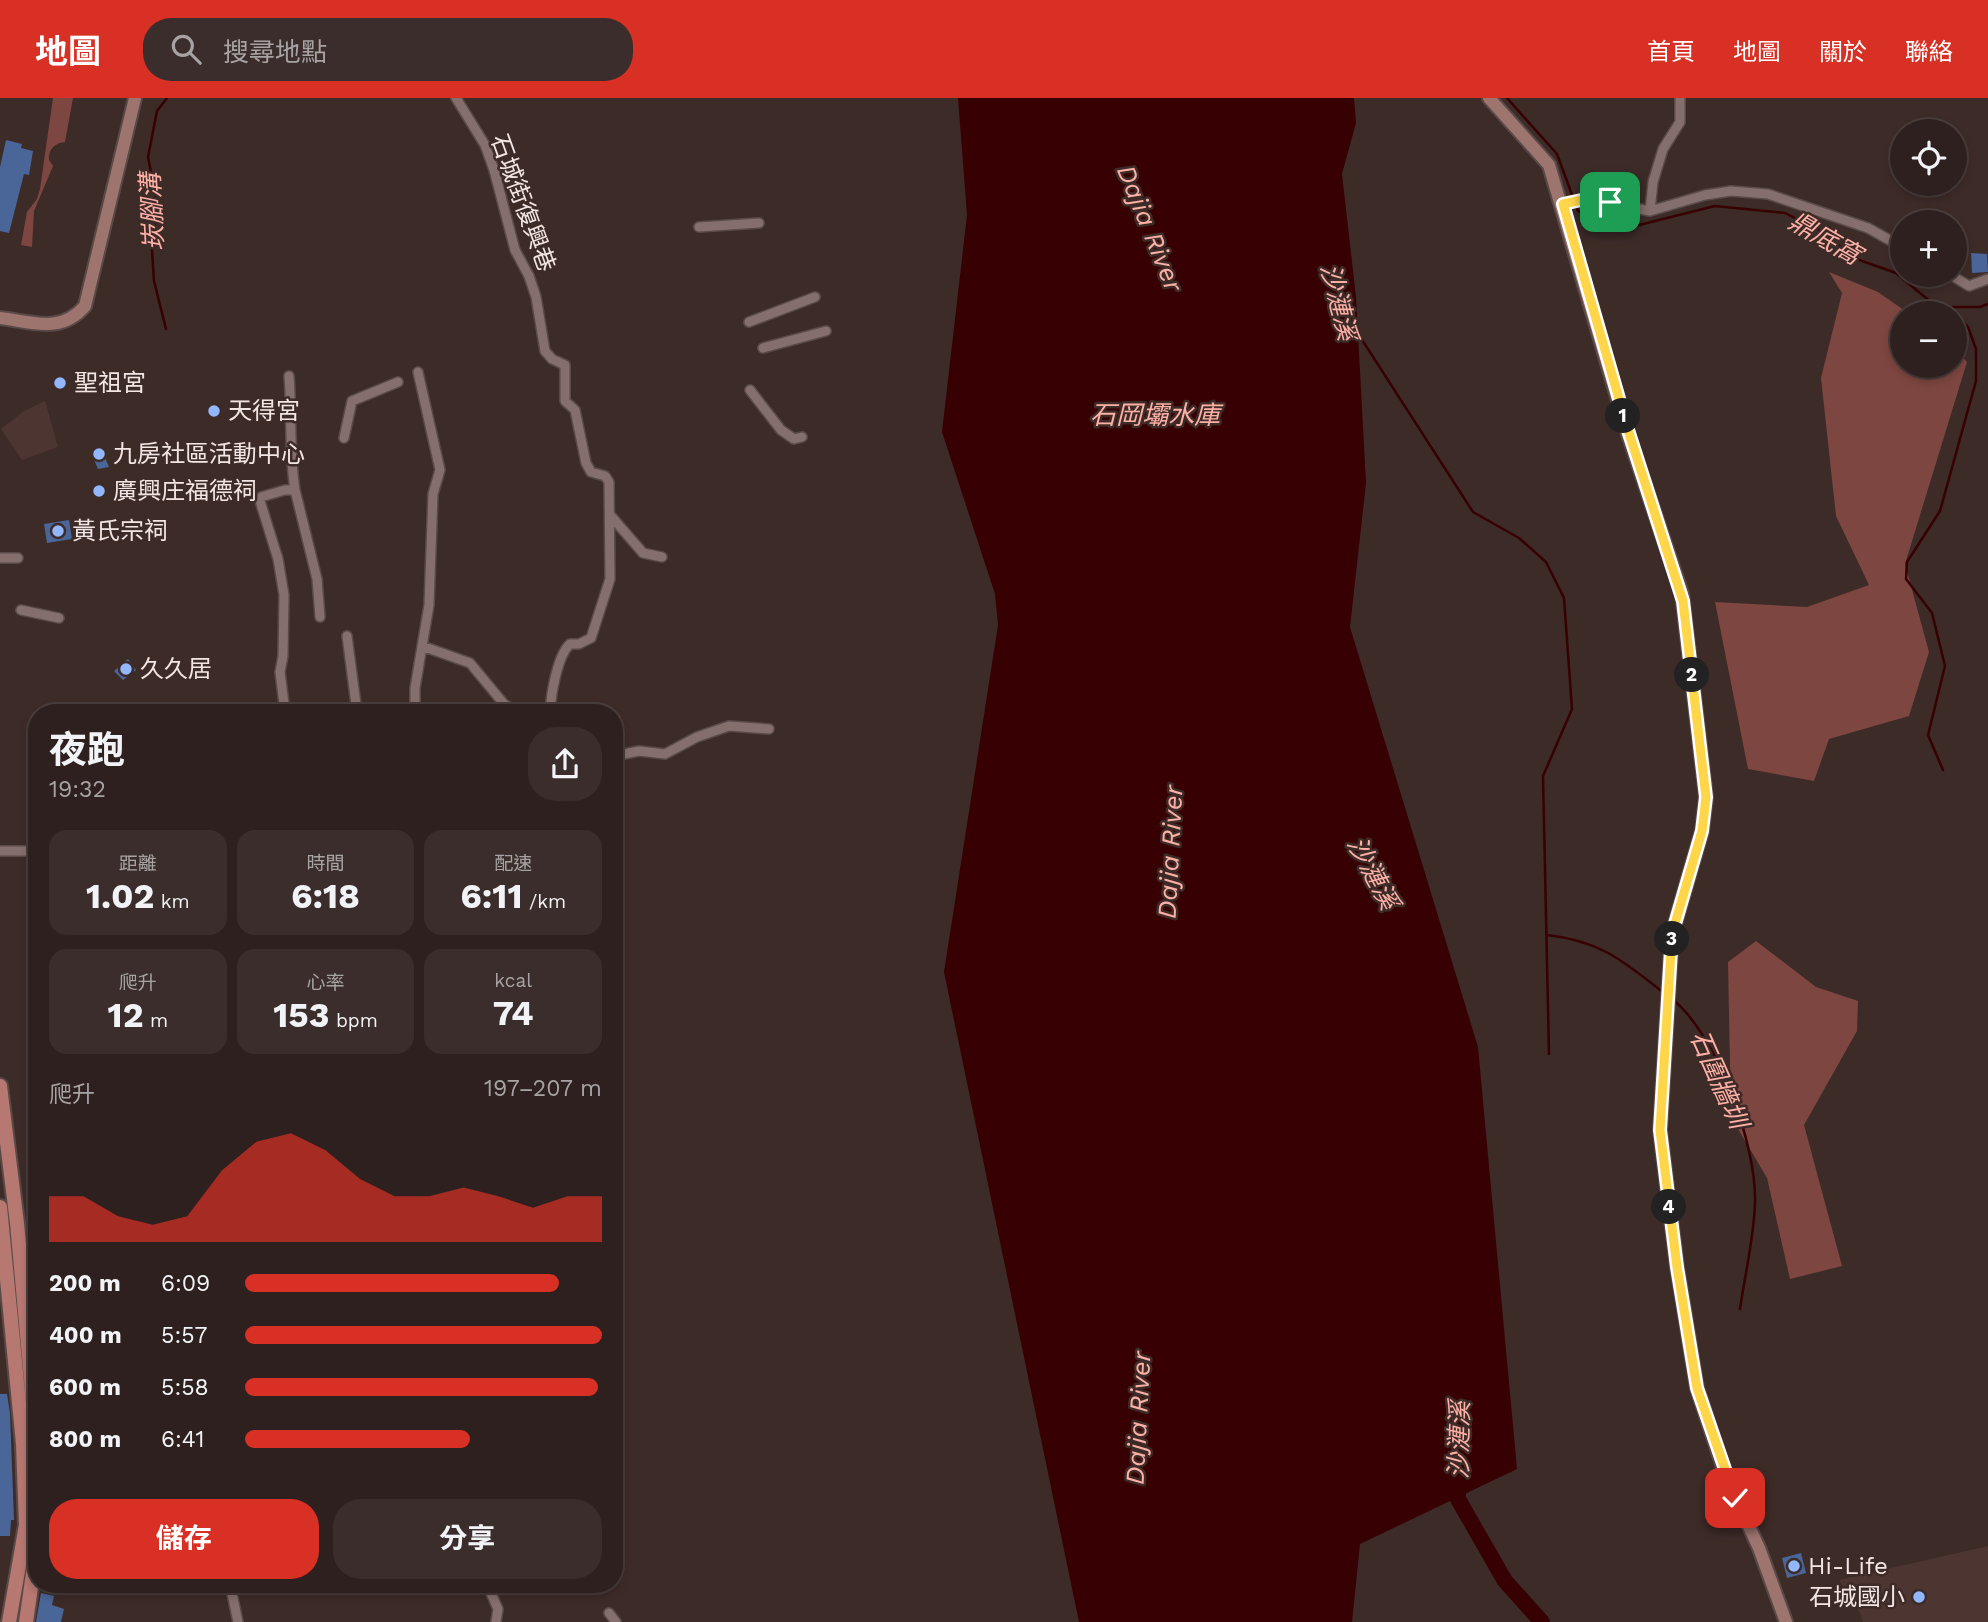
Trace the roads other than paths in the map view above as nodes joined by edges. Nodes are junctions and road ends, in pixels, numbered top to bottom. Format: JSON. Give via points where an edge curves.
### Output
{"nodes":[{"id":1,"x":135,"y":98,"type":"edge"},
{"id":2,"x":456,"y":98,"type":"edge"},
{"id":3,"x":1490,"y":98,"type":"edge"},
{"id":4,"x":1680,"y":98,"type":"edge"},
{"id":5,"x":1566,"y":204,"type":"junction"},
{"id":6,"x":1650,"y":212,"type":"junction"},
{"id":7,"x":759,"y":223,"type":"dead end"},
{"id":8,"x":699,"y":227,"type":"dead end"},
{"id":9,"x":1890,"y":240,"type":"edge"},
{"id":10,"x":1988,"y":279,"type":"edge"},
{"id":11,"x":1967,"y":285,"type":"edge"},
{"id":12,"x":815,"y":297,"type":"dead end"},
{"id":13,"x":0,"y":318,"type":"edge"},
{"id":14,"x":749,"y":322,"type":"dead end"},
{"id":15,"x":826,"y":331,"type":"dead end"},
{"id":16,"x":763,"y":348,"type":"dead end"},
{"id":17,"x":418,"y":372,"type":"dead end"},
{"id":18,"x":289,"y":376,"type":"dead end"},
{"id":19,"x":398,"y":382,"type":"dead end"},
{"id":20,"x":750,"y":390,"type":"dead end"},
{"id":21,"x":802,"y":437,"type":"dead end"},
{"id":22,"x":344,"y":438,"type":"dead end"},
{"id":23,"x":295,"y":490,"type":"junction"},
{"id":24,"x":610,"y":515,"type":"junction"},
{"id":25,"x":662,"y":557,"type":"dead end"},
{"id":26,"x":0,"y":558,"type":"edge"},
{"id":27,"x":18,"y":558,"type":"dead end"},
{"id":28,"x":21,"y":610,"type":"dead end"},
{"id":29,"x":320,"y":617,"type":"dead end"},
{"id":30,"x":60,"y":618,"type":"dead end"},
{"id":31,"x":347,"y":636,"type":"dead end"},
{"id":32,"x":422,"y":646,"type":"junction"},
{"id":33,"x":284,"y":704,"type":"edge"},
{"id":34,"x":356,"y":704,"type":"edge"},
{"id":35,"x":415,"y":704,"type":"edge"},
{"id":36,"x":504,"y":704,"type":"edge"},
{"id":37,"x":552,"y":704,"type":"edge"},
{"id":38,"x":769,"y":729,"type":"dead end"},
{"id":39,"x":623,"y":754,"type":"edge"},
{"id":40,"x":0,"y":851,"type":"edge"},
{"id":41,"x":28,"y":851,"type":"edge"},
{"id":42,"x":0,"y":1086,"type":"edge"},
{"id":43,"x":0,"y":1207,"type":"edge"},
{"id":44,"x":28,"y":1345,"type":"edge"},
{"id":45,"x":30,"y":1593,"type":"edge"},
{"id":46,"x":232,"y":1593,"type":"edge"},
{"id":47,"x":491,"y":1593,"type":"edge"},
{"id":48,"x":609,"y":1613,"type":"dead end"},
{"id":49,"x":9,"y":1622,"type":"edge"},
{"id":50,"x":26,"y":1622,"type":"edge"},
{"id":51,"x":238,"y":1622,"type":"edge"},
{"id":52,"x":496,"y":1622,"type":"edge"},
{"id":53,"x":616,"y":1622,"type":"edge"},
{"id":54,"x":1786,"y":1622,"type":"edge"}],
"edges":[{"from":1,"to":13,"type":"street","via":[[85,306],[74,318],[58,323]]},
{"from":2,"to":24,"type":"street","name":"石城街復興巷","via":[[485,145],[515,250],[536,296],[547,356],[565,365],[564,394],[576,416],[588,468],[608,478]]},
{"from":3,"to":5,"type":"street","via":[[1549,164]]},
{"from":4,"to":6,"type":"street","via":[[1680,122],[1663,149]]},
{"from":5,"to":6,"type":"street","via":[[1610,202]]},
{"from":5,"to":54,"type":"street","via":[[1628,430],[1683,601],[1706,797],[1702,831],[1672,934],[1660,1130],[1697,1388],[1727,1479]]},
{"from":6,"to":9,"type":"street","via":[[1731,191],[1768,194],[1868,228]]},
{"from":7,"to":8,"type":"street"},
{"from":10,"to":11,"type":"street"},
{"from":12,"to":14,"type":"street"},
{"from":15,"to":16,"type":"street"},
{"from":17,"to":32,"type":"street","via":[[440,470],[433,494],[429,605]]},
{"from":18,"to":23,"type":"street"},
{"from":19,"to":22,"type":"street","via":[[352,401]]},
{"from":20,"to":21,"type":"street","via":[[781,430],[794,439]]},
{"from":23,"to":29,"type":"street","via":[[317,579]]},
{"from":23,"to":33,"type":"street","via":[[261,497],[260,501],[284,595],[280,672]]},
{"from":24,"to":25,"type":"street","via":[[643,553]]},
{"from":24,"to":37,"type":"street","via":[[610,579],[598,619],[591,638],[570,644],[563,652]]},
{"from":26,"to":27,"type":"street"},
{"from":28,"to":30,"type":"street"},
{"from":31,"to":34,"type":"street"},
{"from":32,"to":35,"type":"street"},
{"from":32,"to":36,"type":"street","via":[[470,663]]},
{"from":38,"to":39,"type":"street","via":[[729,726],[665,754]]},
{"from":40,"to":41,"type":"street"},
{"from":42,"to":44,"type":"main road"},
{"from":43,"to":49,"type":"main road","via":[[23,1444],[26,1525]]},
{"from":45,"to":50,"type":"main road"},
{"from":46,"to":51,"type":"street"},
{"from":47,"to":52,"type":"street","via":[[498,1609]]},
{"from":48,"to":53,"type":"street"}]}
